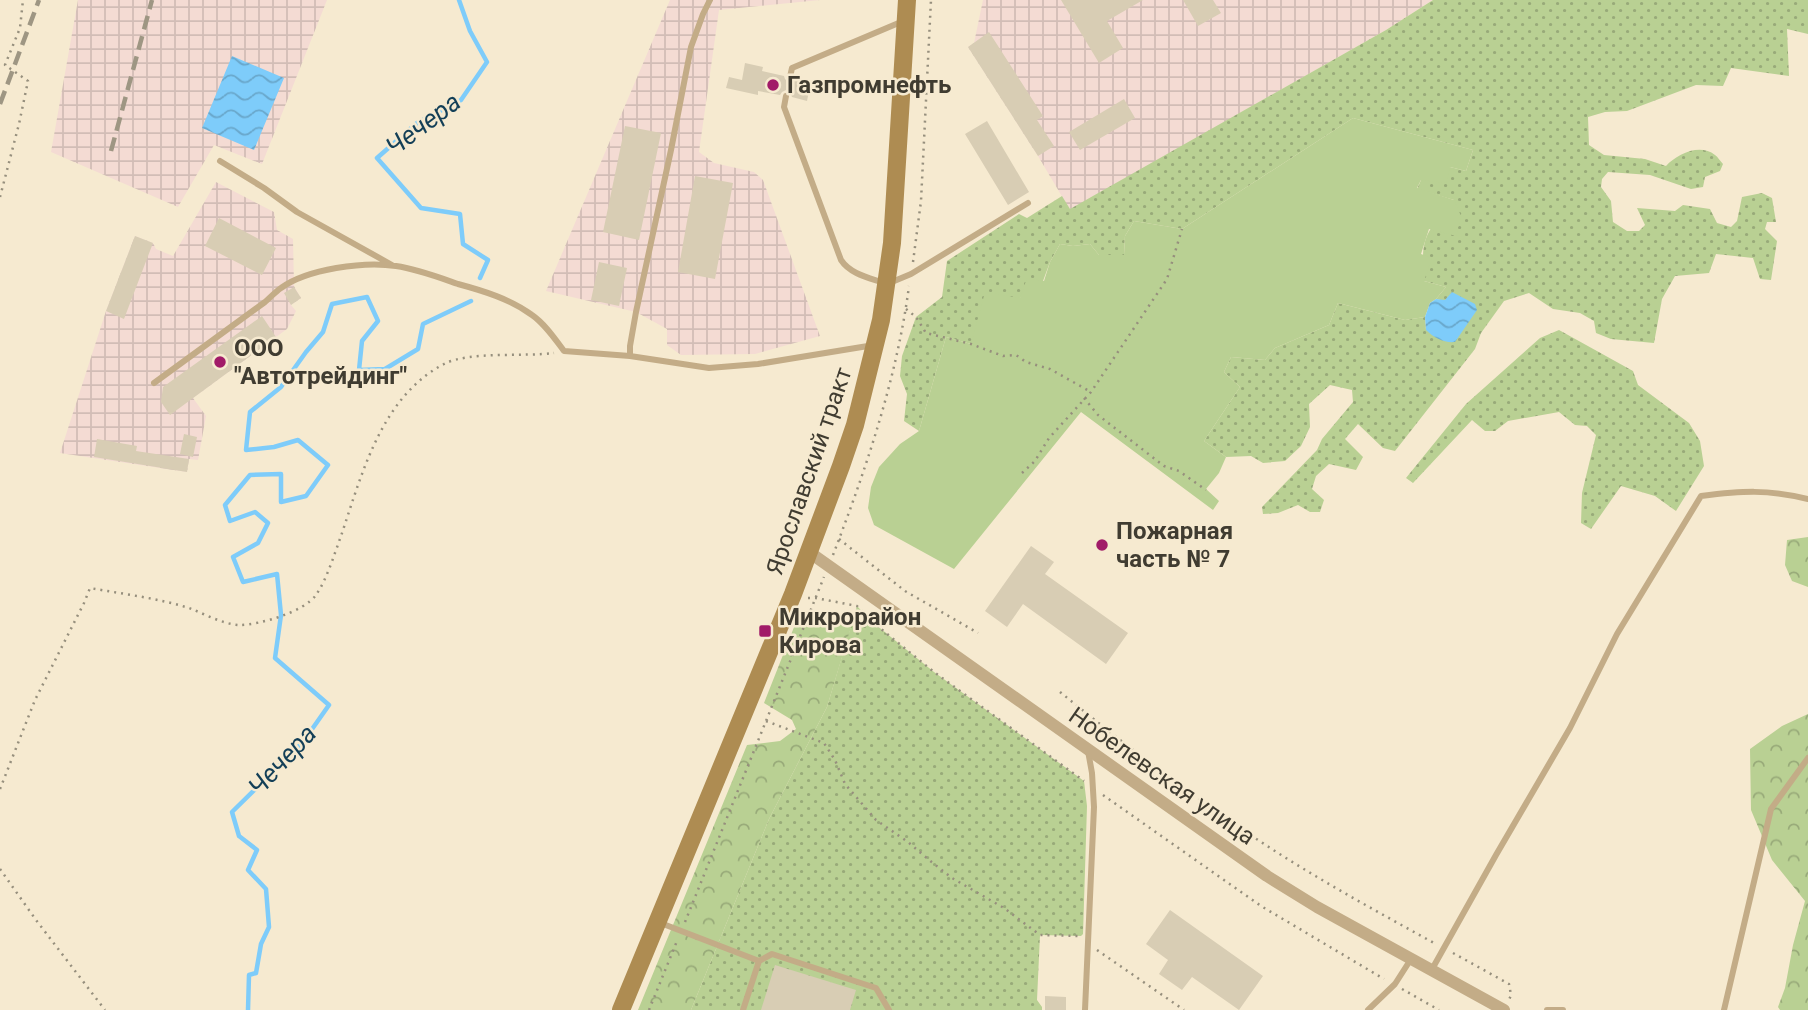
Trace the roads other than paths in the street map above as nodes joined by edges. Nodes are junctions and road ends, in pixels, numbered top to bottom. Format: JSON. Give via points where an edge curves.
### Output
{"nodes":[{"id":1,"x":710,"y":0,"type":"edge"},
{"id":2,"x":907,"y":0,"type":"edge"},
{"id":3,"x":906,"y":20,"type":"junction"},
{"id":4,"x":790,"y":77,"type":"dead end"},
{"id":5,"x":786,"y":96,"type":"dead end"},
{"id":6,"x":220,"y":161,"type":"dead end"},
{"id":7,"x":1028,"y":203,"type":"dead end"},
{"id":8,"x":394,"y":265,"type":"junction"},
{"id":9,"x":887,"y":284,"type":"junction"},
{"id":10,"x":876,"y":344,"type":"junction"},
{"id":11,"x":630,"y":356,"type":"junction"},
{"id":12,"x":155,"y":383,"type":"dead end"},
{"id":13,"x":1808,"y":499,"type":"edge"},
{"id":14,"x":809,"y":552,"type":"junction"},
{"id":15,"x":1088,"y":749,"type":"junction"},
{"id":16,"x":1808,"y":758,"type":"edge"},
{"id":17,"x":657,"y":922,"type":"junction"},
{"id":18,"x":1411,"y":959,"type":"junction"},
{"id":19,"x":759,"y":961,"type":"junction"},
{"id":20,"x":1431,"y":971,"type":"junction"},
{"id":21,"x":1506,"y":1006,"type":"edge"},
{"id":22,"x":621,"y":1010,"type":"edge"},
{"id":23,"x":743,"y":1010,"type":"edge"},
{"id":24,"x":889,"y":1010,"type":"edge"},
{"id":25,"x":1085,"y":1010,"type":"edge"},
{"id":26,"x":1368,"y":1010,"type":"edge"},
{"id":27,"x":1547,"y":1010,"type":"edge"},
{"id":28,"x":1563,"y":1010,"type":"edge"},
{"id":29,"x":1724,"y":1010,"type":"edge"}],
"edges":[{"from":1,"to":11,"type":"lane","via":[[691,47]]},
{"from":2,"to":3,"type":"street","name":"Ярославский тракт"},
{"from":3,"to":4,"type":"lane","via":[[792,68]]},
{"from":3,"to":9,"type":"street","name":"Ярославский тракт"},
{"from":5,"to":9,"type":"lane","via":[[784,107],[841,260],[855,272]]},
{"from":6,"to":8,"type":"lane","via":[[297,212]]},
{"from":7,"to":9,"type":"lane"},
{"from":8,"to":11,"type":"lane","via":[[515,304],[534,315],[564,351]]},
{"from":8,"to":12,"type":"lane","via":[[349,266],[294,280]]},
{"from":9,"to":10,"type":"street","name":"Ярославский тракт"},
{"from":10,"to":11,"type":"lane","via":[[709,368]]},
{"from":10,"to":14,"type":"street","name":"Ярославский тракт","via":[[855,425]]},
{"from":13,"to":20,"type":"lane","via":[[1745,491],[1701,496],[1617,634],[1570,728]]},
{"from":14,"to":15,"type":"street","name":"Нобелевская улица"},
{"from":14,"to":17,"type":"street","name":"Ярославский тракт"},
{"from":15,"to":18,"type":"street","name":"Нобелевская улица","via":[[1267,876]]},
{"from":15,"to":25,"type":"lane","via":[[1094,807]]},
{"from":16,"to":29,"type":"lane","via":[[1771,809]]},
{"from":17,"to":19,"type":"lane"},
{"from":17,"to":22,"type":"street","name":"Ярославский тракт"},
{"from":18,"to":20,"type":"street","name":"Нобелевская улица"},
{"from":18,"to":26,"type":"lane","via":[[1395,984]]},
{"from":19,"to":23,"type":"lane"},
{"from":19,"to":24,"type":"lane","via":[[772,954],[876,988]]},
{"from":20,"to":21,"type":"street","name":"Нобелевская улица"},
{"from":27,"to":28,"type":"lane"}]}
